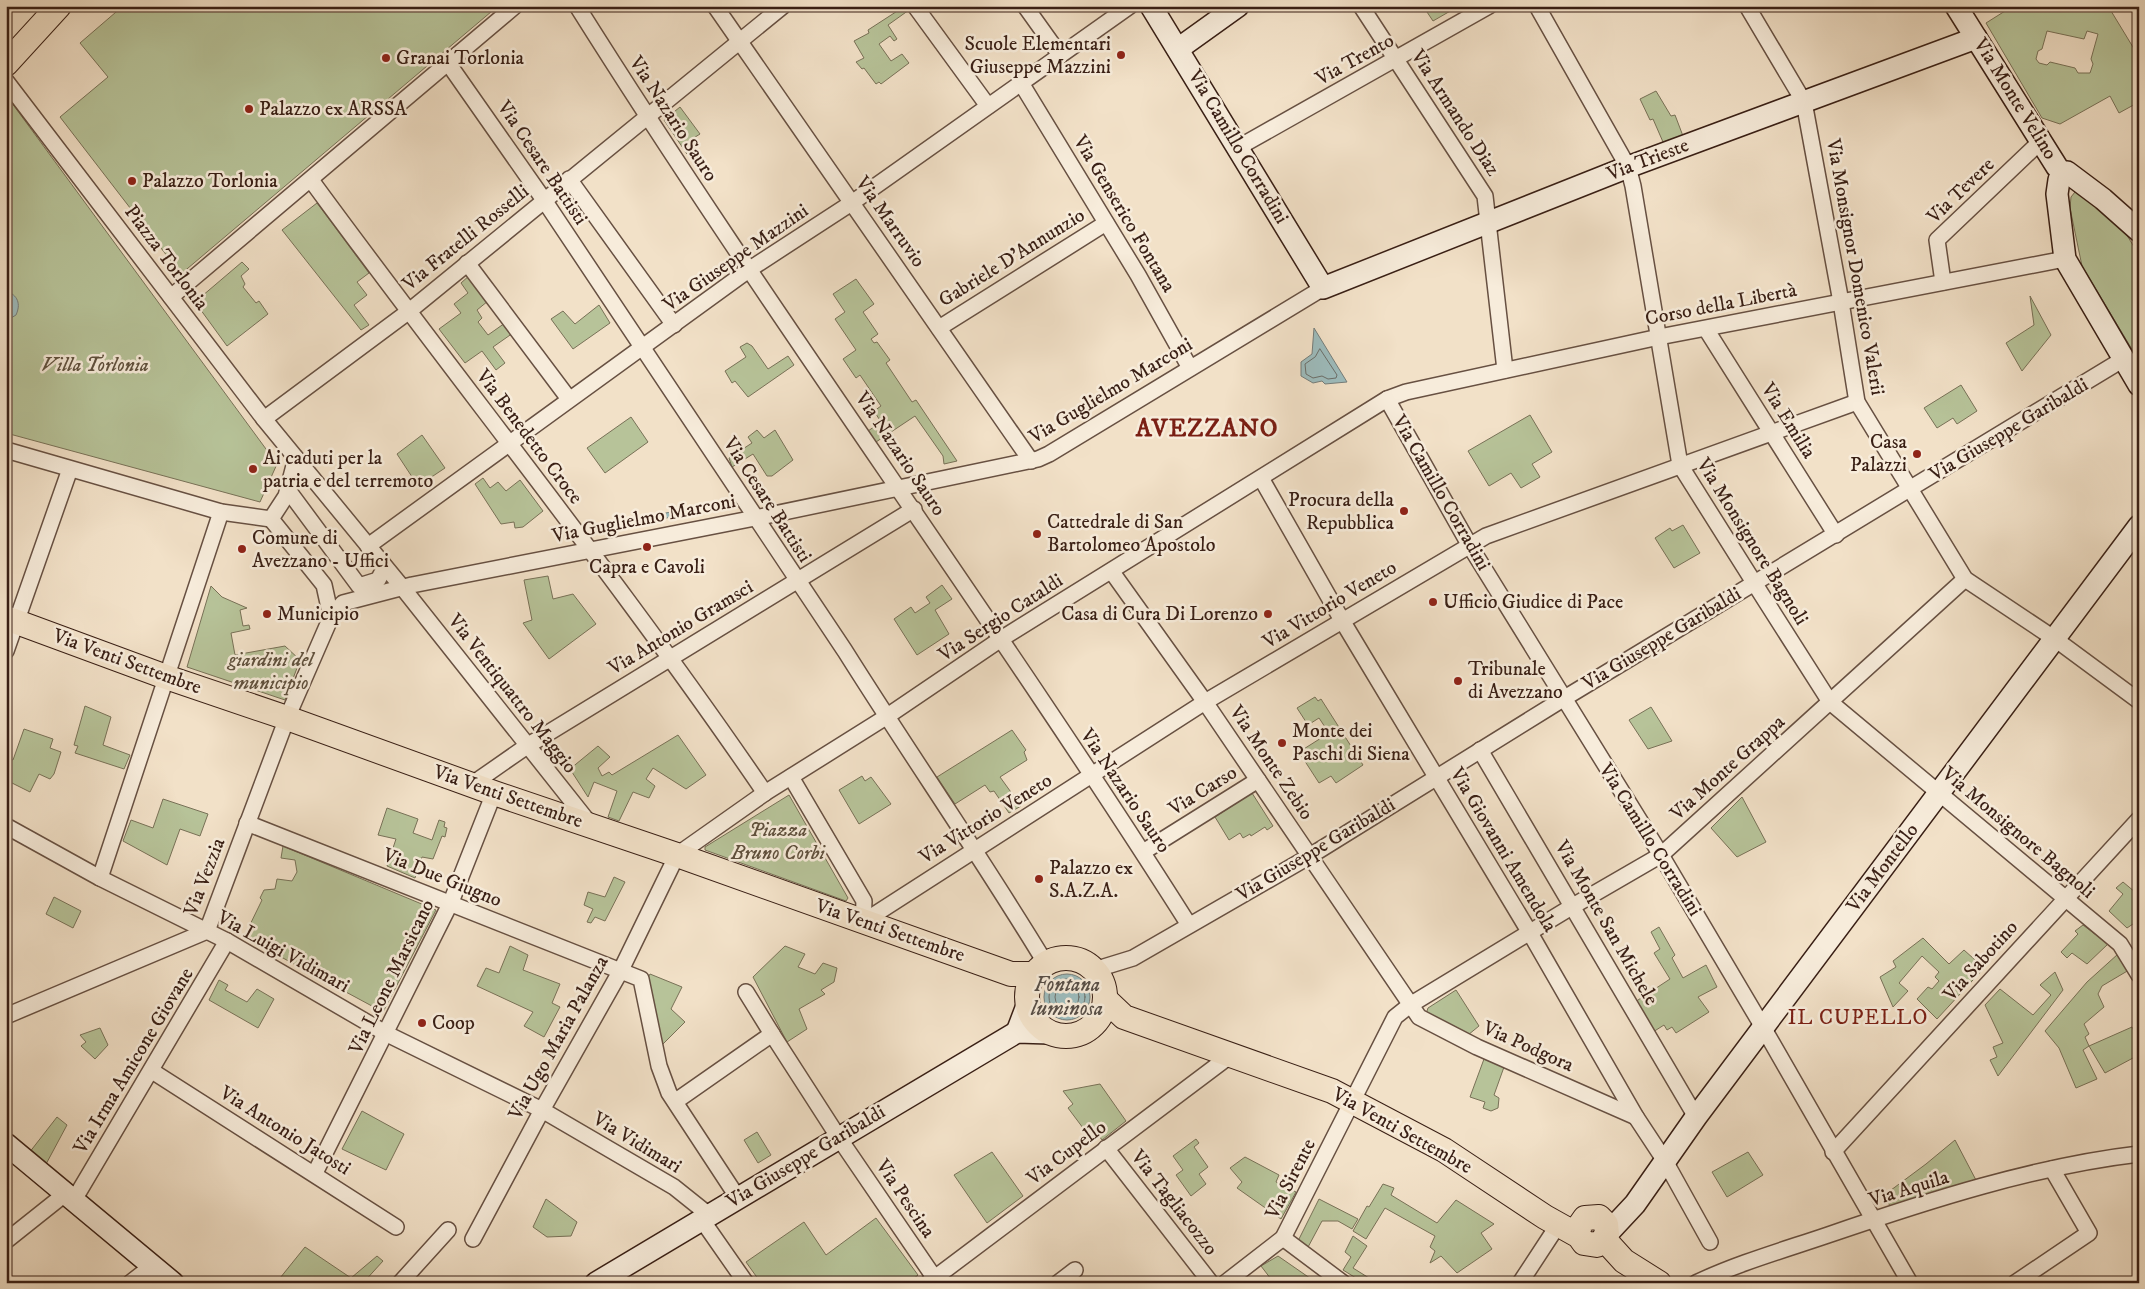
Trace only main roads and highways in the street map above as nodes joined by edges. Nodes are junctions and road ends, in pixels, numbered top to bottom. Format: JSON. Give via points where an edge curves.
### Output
{"nodes":[{"id":1,"x":59,"y":6,"type":"edge"},
{"id":2,"x":6,"y":64,"type":"edge"},
{"id":3,"x":12,"y":620,"type":"edge"},
{"id":4,"x":1034,"y":983,"type":"junction"},
{"id":5,"x":1106,"y":999,"type":"junction"},
{"id":6,"x":1124,"y":1017,"type":"junction"},
{"id":7,"x":1096,"y":1022,"type":"junction"},
{"id":8,"x":1588,"y":1231,"type":"junction"},
{"id":9,"x":1636,"y":1283,"type":"edge"},
{"id":10,"x":1659,"y":1283,"type":"edge"}],
"edges":[{"from":1,"to":2,"type":"main road"},
{"from":3,"to":4,"type":"main road","name":"Via Venti Settembre","via":[[166,678]]},
{"from":4,"to":5,"type":"main road","via":[[1058,959],[1071,958],[1084,962],[1101,978]]},
{"from":4,"to":7,"type":"main road","via":[[1032,1016],[1050,1033],[1075,1035],[1087,1031]]},
{"from":5,"to":6,"type":"main road","name":"Via Venti Settembre"},
{"from":5,"to":7,"type":"main road"},
{"from":6,"to":7,"type":"main road","name":"Via Venti Settembre"},
{"from":6,"to":8,"type":"main road","name":"Via Venti Settembre","via":[[1354,1100]]},
{"from":8,"to":9,"type":"main road","name":"Via Venti Settembre","via":[[1612,1266]]},
{"from":8,"to":10,"type":"main road","name":"Via Venti Settembre","via":[[1624,1261]]}]}
